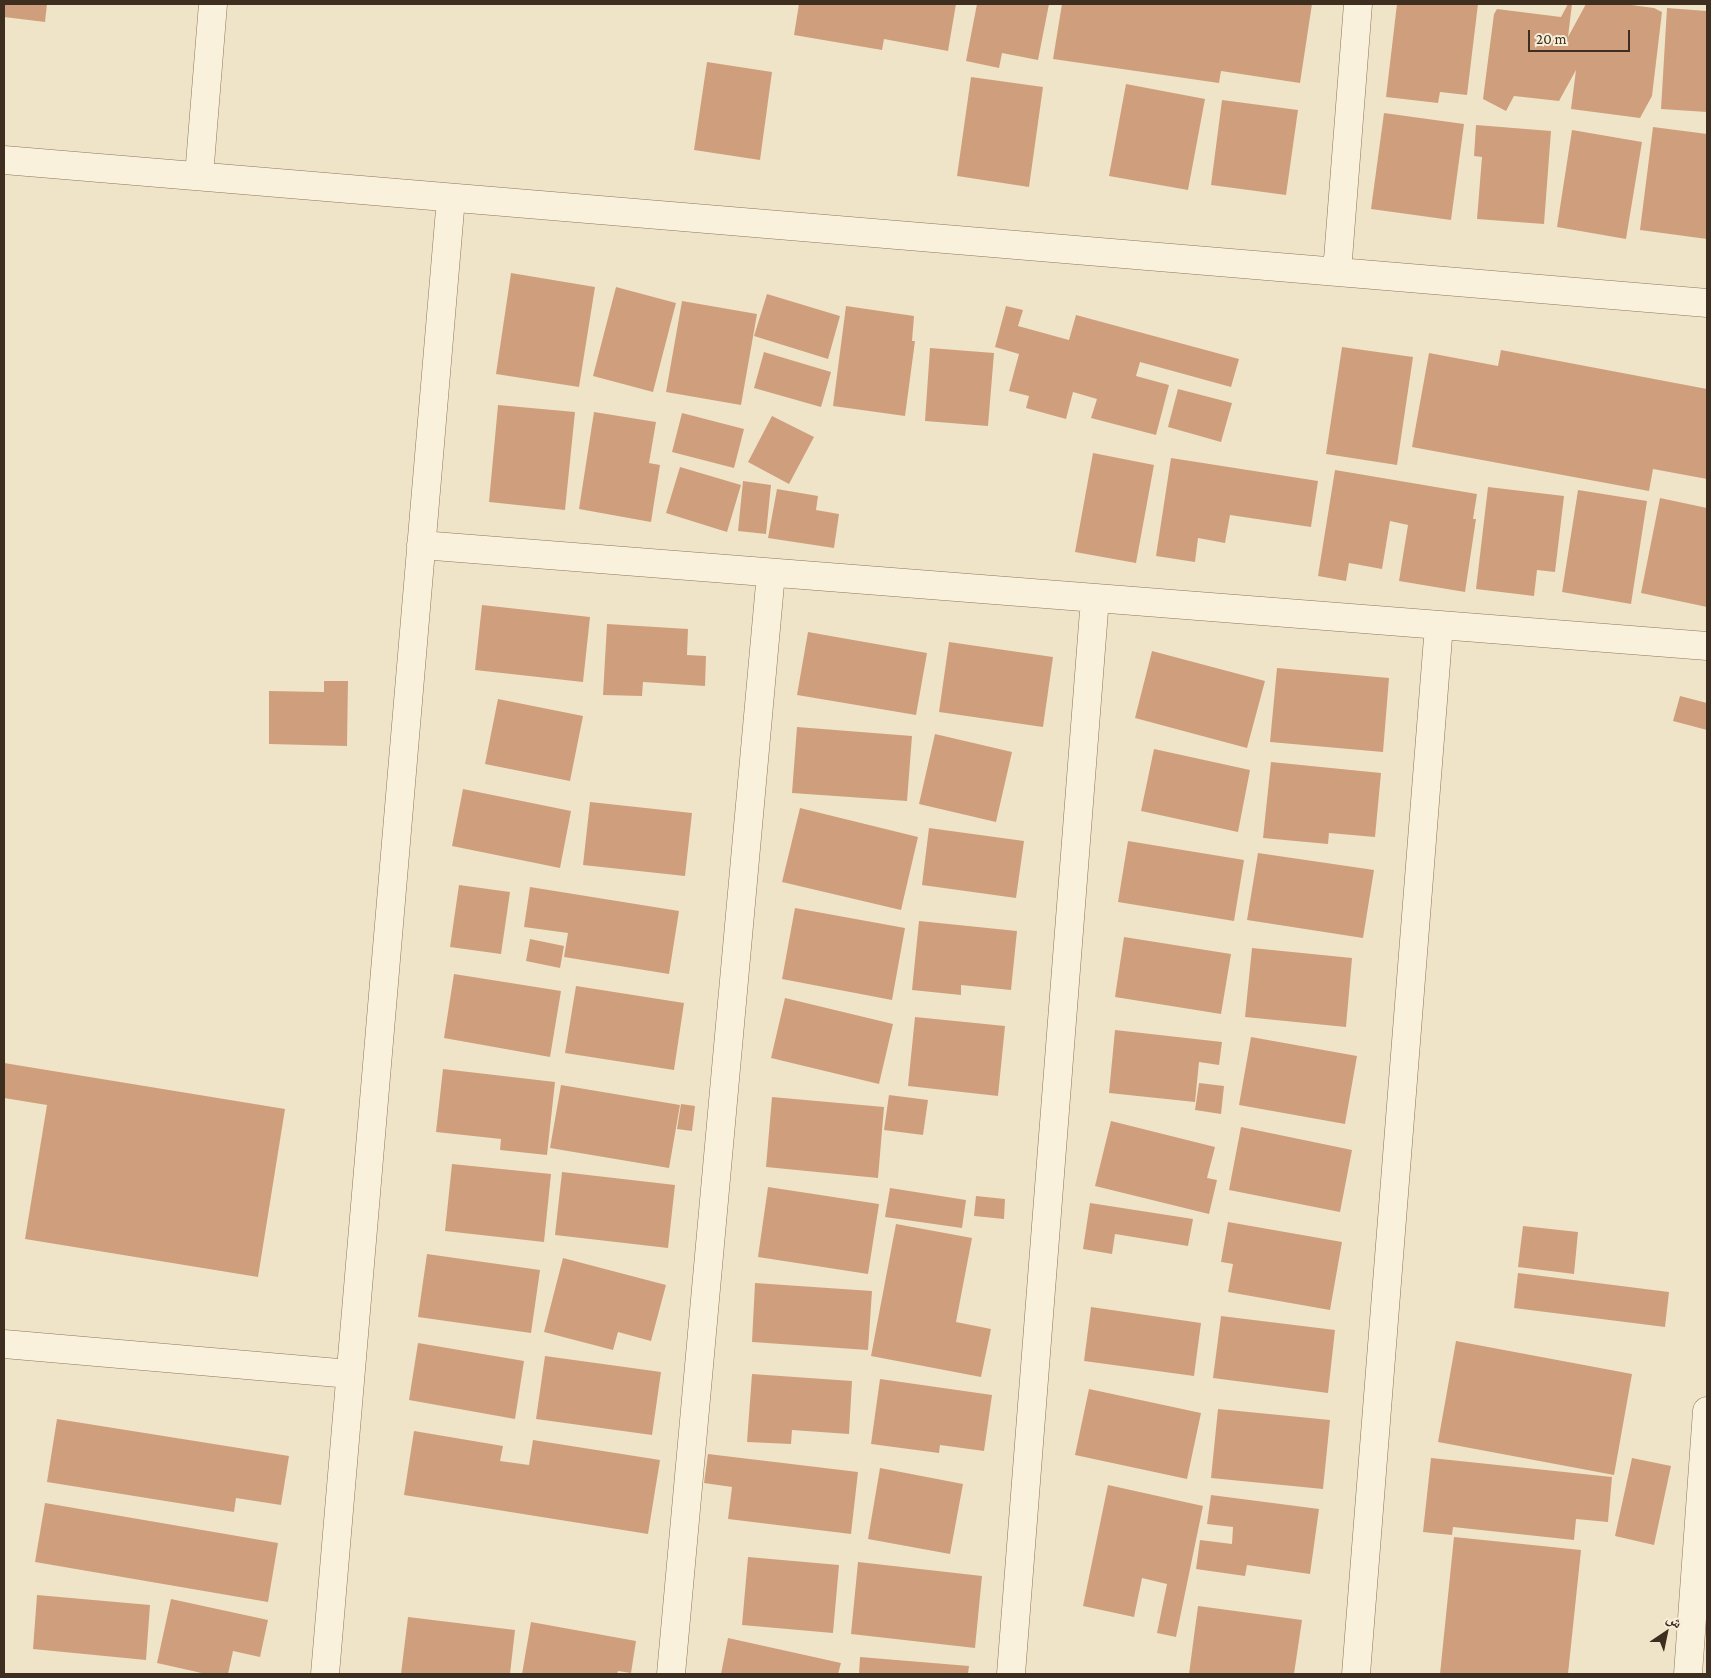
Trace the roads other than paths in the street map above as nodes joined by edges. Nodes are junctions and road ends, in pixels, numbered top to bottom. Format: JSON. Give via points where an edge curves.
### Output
{"nodes":[{"id":1,"x":212,"y":4,"type":"edge"},
{"id":2,"x":1358,"y":4,"type":"edge"},
{"id":3,"x":4,"y":160,"type":"edge"},
{"id":4,"x":199,"y":176,"type":"junction"},
{"id":5,"x":451,"y":198,"type":"junction"},
{"id":6,"x":1337,"y":272,"type":"junction"},
{"id":7,"x":1707,"y":303,"type":"edge"},
{"id":8,"x":421,"y":545,"type":"junction"},
{"id":9,"x":771,"y":573,"type":"junction"},
{"id":10,"x":1095,"y":598,"type":"junction"},
{"id":11,"x":1439,"y":625,"type":"junction"},
{"id":12,"x":1707,"y":646,"type":"edge"},
{"id":13,"x":4,"y":1347,"type":"edge"},
{"id":14,"x":350,"y":1374,"type":"junction"},
{"id":15,"x":1707,"y":1411,"type":"edge"},
{"id":16,"x":325,"y":1674,"type":"edge"},
{"id":17,"x":670,"y":1674,"type":"edge"},
{"id":18,"x":1011,"y":1674,"type":"edge"},
{"id":19,"x":1356,"y":1674,"type":"edge"},
{"id":20,"x":1688,"y":1674,"type":"edge"}],
"edges":[{"from":1,"to":4,"type":"street"},
{"from":2,"to":6,"type":"street"},
{"from":3,"to":4,"type":"street"},
{"from":4,"to":5,"type":"street"},
{"from":5,"to":6,"type":"street"},
{"from":5,"to":8,"type":"street"},
{"from":6,"to":7,"type":"street"},
{"from":8,"to":9,"type":"street"},
{"from":8,"to":14,"type":"street"},
{"from":9,"to":10,"type":"street"},
{"from":9,"to":17,"type":"street"},
{"from":10,"to":11,"type":"street"},
{"from":10,"to":18,"type":"street"},
{"from":11,"to":12,"type":"street"},
{"from":11,"to":19,"type":"street"},
{"from":13,"to":14,"type":"street"},
{"from":14,"to":16,"type":"street"},
{"from":15,"to":20,"type":"street"}]}
